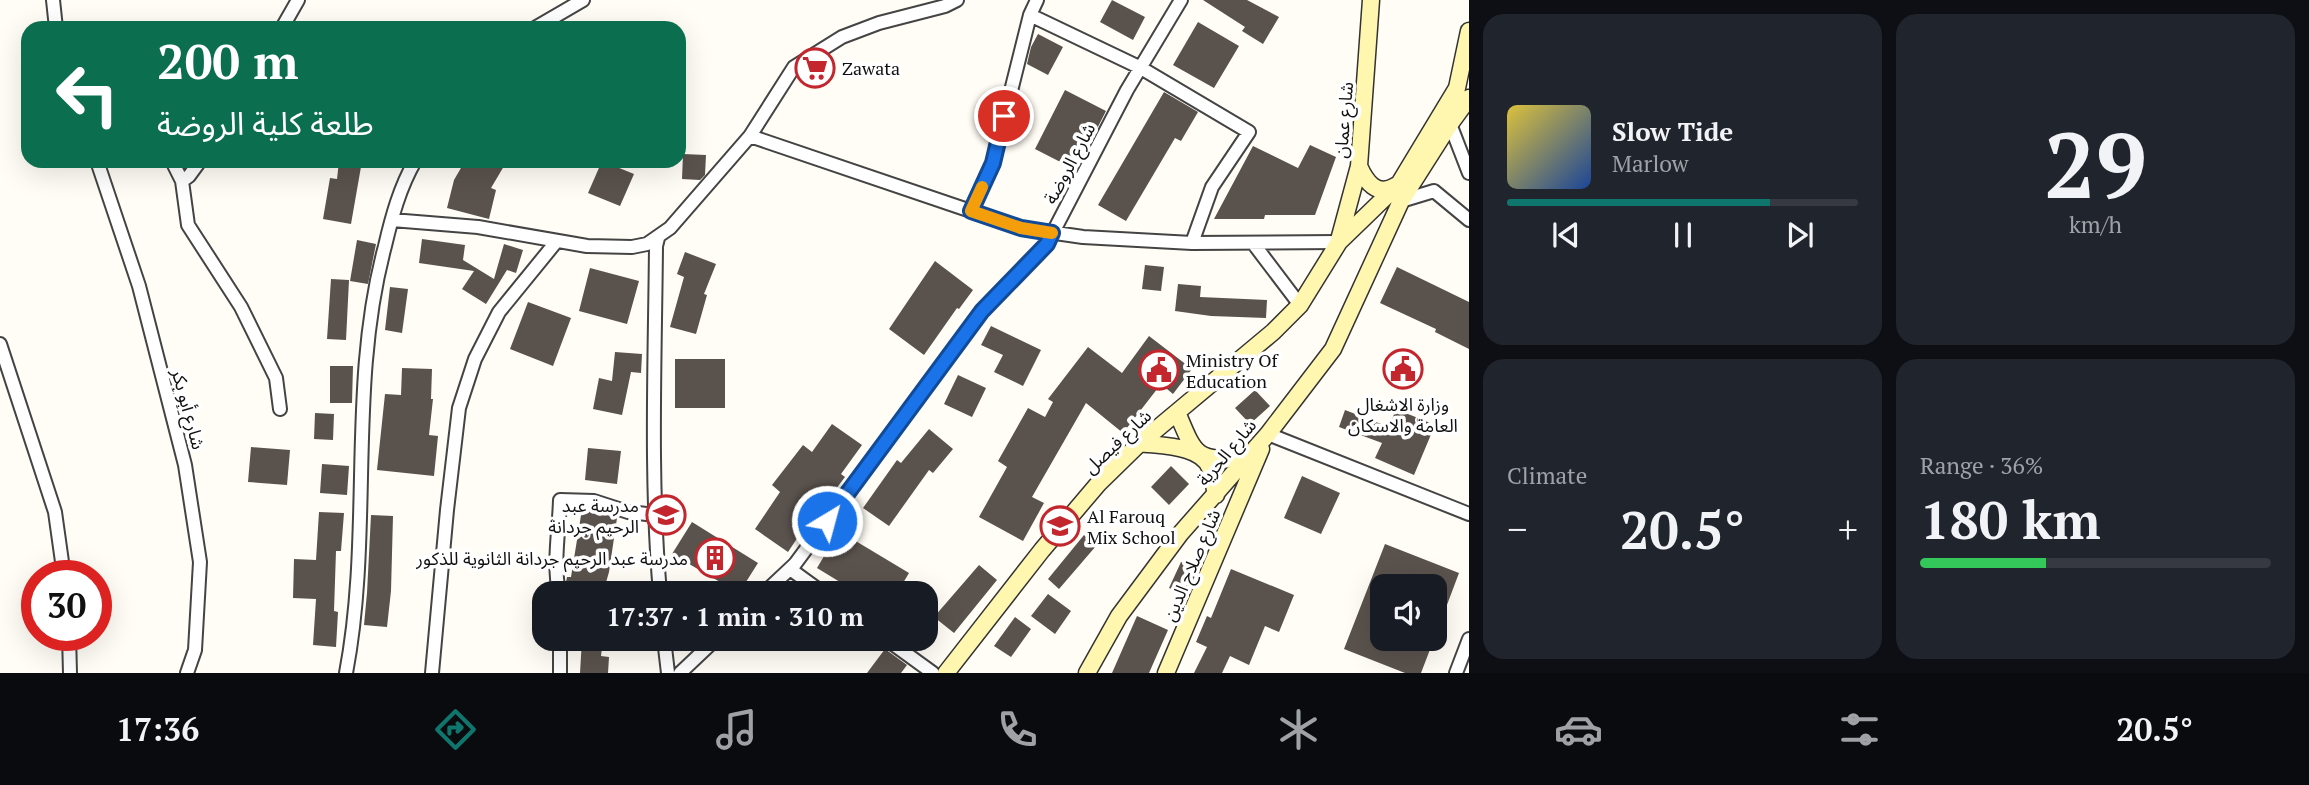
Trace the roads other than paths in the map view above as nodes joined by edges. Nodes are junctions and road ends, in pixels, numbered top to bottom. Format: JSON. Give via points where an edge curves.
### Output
{"nodes":[{"id":1,"x":53,"y":0,"type":"edge"},
{"id":2,"x":298,"y":0,"type":"edge"},
{"id":3,"x":583,"y":0,"type":"edge"},
{"id":4,"x":957,"y":0,"type":"edge"},
{"id":5,"x":1037,"y":0,"type":"edge"},
{"id":6,"x":1181,"y":0,"type":"edge"},
{"id":7,"x":1371,"y":0,"type":"edge"},
{"id":8,"x":1030,"y":15,"type":"junction"},
{"id":9,"x":57,"y":21,"type":"edge"},
{"id":10,"x":286,"y":21,"type":"edge"},
{"id":11,"x":547,"y":21,"type":"edge"},
{"id":12,"x":1469,"y":31,"type":"edge"},
{"id":13,"x":1140,"y":68,"type":"junction"},
{"id":14,"x":1463,"y":93,"type":"edge"},
{"id":15,"x":1450,"y":124,"type":"junction"},
{"id":16,"x":750,"y":136,"type":"junction"},
{"id":17,"x":1359,"y":166,"type":"junction"},
{"id":18,"x":99,"y":168,"type":"edge"},
{"id":19,"x":176,"y":168,"type":"edge"},
{"id":20,"x":195,"y":168,"type":"edge"},
{"id":21,"x":412,"y":168,"type":"edge"},
{"id":22,"x":1469,"y":173,"type":"edge"},
{"id":23,"x":182,"y":181,"type":"junction"},
{"id":24,"x":1399,"y":184,"type":"junction"},
{"id":25,"x":1401,"y":201,"type":"junction"},
{"id":26,"x":971,"y":211,"type":"junction"},
{"id":27,"x":392,"y":220,"type":"junction"},
{"id":28,"x":1469,"y":220,"type":"edge"},
{"id":29,"x":1052,"y":233,"type":"junction"},
{"id":30,"x":658,"y":238,"type":"junction"},
{"id":31,"x":556,"y":242,"type":"junction"},
{"id":32,"x":1339,"y":242,"type":"junction"},
{"id":33,"x":1192,"y":243,"type":"junction"},
{"id":34,"x":1253,"y":243,"type":"junction"},
{"id":35,"x":1300,"y":305,"type":"junction"},
{"id":36,"x":0,"y":344,"type":"edge"},
{"id":37,"x":280,"y":409,"type":"dead end"},
{"id":38,"x":1177,"y":412,"type":"junction"},
{"id":39,"x":1268,"y":434,"type":"junction"},
{"id":40,"x":1140,"y":443,"type":"junction"},
{"id":41,"x":1201,"y":455,"type":"junction"},
{"id":42,"x":1245,"y":460,"type":"junction"},
{"id":43,"x":1216,"y":495,"type":"junction"},
{"id":44,"x":1469,"y":514,"type":"edge"},
{"id":45,"x":656,"y":515,"type":"junction"},
{"id":46,"x":62,"y":560,"type":"edge"},
{"id":47,"x":790,"y":569,"type":"junction"},
{"id":48,"x":557,"y":581,"type":"edge"},
{"id":49,"x":659,"y":581,"type":"edge"},
{"id":50,"x":777,"y":581,"type":"edge"},
{"id":51,"x":806,"y":581,"type":"edge"},
{"id":52,"x":1469,"y":639,"type":"edge"},
{"id":53,"x":69,"y":651,"type":"edge"},
{"id":54,"x":560,"y":651,"type":"edge"},
{"id":55,"x":665,"y":651,"type":"edge"},
{"id":56,"x":703,"y":651,"type":"edge"},
{"id":57,"x":903,"y":651,"type":"edge"},
{"id":58,"x":70,"y":673,"type":"edge"},
{"id":59,"x":187,"y":673,"type":"edge"},
{"id":60,"x":346,"y":673,"type":"edge"},
{"id":61,"x":432,"y":673,"type":"edge"},
{"id":62,"x":560,"y":673,"type":"edge"},
{"id":63,"x":668,"y":673,"type":"edge"},
{"id":64,"x":680,"y":673,"type":"edge"},
{"id":65,"x":933,"y":673,"type":"edge"},
{"id":66,"x":946,"y":673,"type":"edge"},
{"id":67,"x":1087,"y":673,"type":"edge"},
{"id":68,"x":1166,"y":673,"type":"edge"},
{"id":69,"x":1456,"y":673,"type":"edge"}],
"edges":[{"from":1,"to":9,"type":"street"},
{"from":2,"to":10,"type":"street"},
{"from":3,"to":11,"type":"street"},
{"from":4,"to":16,"type":"street","via":[[842,37],[794,67]]},
{"from":5,"to":8,"type":"street"},
{"from":6,"to":13,"type":"street","name":"شارع الروضة"},
{"from":7,"to":17,"type":"main road","name":"شارع عمان"},
{"from":8,"to":13,"type":"street"},
{"from":8,"to":26,"type":"street","via":[[993,163]]},
{"from":12,"to":14,"type":"main road"},
{"from":13,"to":29,"type":"street","name":"شارع الروضة"},
{"from":13,"to":33,"type":"street","via":[[1249,132],[1212,187]]},
{"from":14,"to":15,"type":"main road","name":"شارع الحرية"},
{"from":14,"to":24,"type":"main road","name":"شارع فيصل"},
{"from":15,"to":22,"type":"street"},
{"from":15,"to":25,"type":"main road","name":"شارع الحرية"},
{"from":16,"to":26,"type":"street"},
{"from":16,"to":30,"type":"street"},
{"from":17,"to":24,"type":"main road","via":[[1376,189],[1387,191]]},
{"from":17,"to":32,"type":"main road","name":"شارع عمان"},
{"from":18,"to":59,"type":"street","name":"شارع أبو بكر","via":[[139,286],[186,465],[200,562],[195,650]]},
{"from":19,"to":23,"type":"street"},
{"from":20,"to":23,"type":"street"},
{"from":21,"to":27,"type":"street"},
{"from":23,"to":37,"type":"street","via":[[188,225],[241,307],[276,378]]},
{"from":24,"to":32,"type":"main road","name":"شارع فيصل"},
{"from":25,"to":28,"type":"street","via":[[1434,191]]},
{"from":25,"to":39,"type":"main road","name":"شارع الحرية","via":[[1332,349]]},
{"from":26,"to":29,"type":"street"},
{"from":27,"to":31,"type":"street","via":[[478,227]]},
{"from":27,"to":60,"type":"street","via":[[377,276],[365,355],[356,600]]},
{"from":29,"to":33,"type":"street"},
{"from":29,"to":47,"type":"street","name":"شارع الروضة","via":[[1047,244],[982,311]]},
{"from":30,"to":31,"type":"street","via":[[632,247]]},
{"from":30,"to":45,"type":"street"},
{"from":31,"to":61,"type":"street","via":[[499,312],[475,359],[459,408]]},
{"from":32,"to":34,"type":"street"},
{"from":32,"to":35,"type":"main road","name":"شارع فيصل"},
{"from":33,"to":34,"type":"street"},
{"from":34,"to":35,"type":"street"},
{"from":35,"to":38,"type":"main road","name":"شارع فيصل"},
{"from":36,"to":46,"type":"street","via":[[55,512]]},
{"from":38,"to":40,"type":"main road","name":"شارع فيصل"},
{"from":38,"to":41,"type":"main road","via":[[1191,447]]},
{"from":39,"to":42,"type":"main road","name":"شارع الحرية"},
{"from":39,"to":44,"type":"street"},
{"from":39,"to":68,"type":"main road","name":"شارع صلاح الدين"},
{"from":40,"to":41,"type":"main road"},
{"from":40,"to":66,"type":"main road","name":"شارع فيصل","via":[[1042,550]]},
{"from":41,"to":42,"type":"main road","via":[[1213,460]]},
{"from":41,"to":43,"type":"main road","via":[[1209,466]]},
{"from":42,"to":43,"type":"main road","name":"شارع الحرية"},
{"from":43,"to":67,"type":"main road","name":"شارع الحرية","via":[[1180,534],[1119,616]]},
{"from":45,"to":48,"type":"street","via":[[628,512],[594,500],[560,500]]},
{"from":45,"to":49,"type":"street"},
{"from":47,"to":50,"type":"street","name":"شارع الروضة"},
{"from":47,"to":51,"type":"street"},
{"from":52,"to":69,"type":"street"},
{"from":53,"to":58,"type":"street"},
{"from":54,"to":62,"type":"street"},
{"from":55,"to":63,"type":"street"},
{"from":56,"to":64,"type":"street"},
{"from":57,"to":65,"type":"street"}]}
